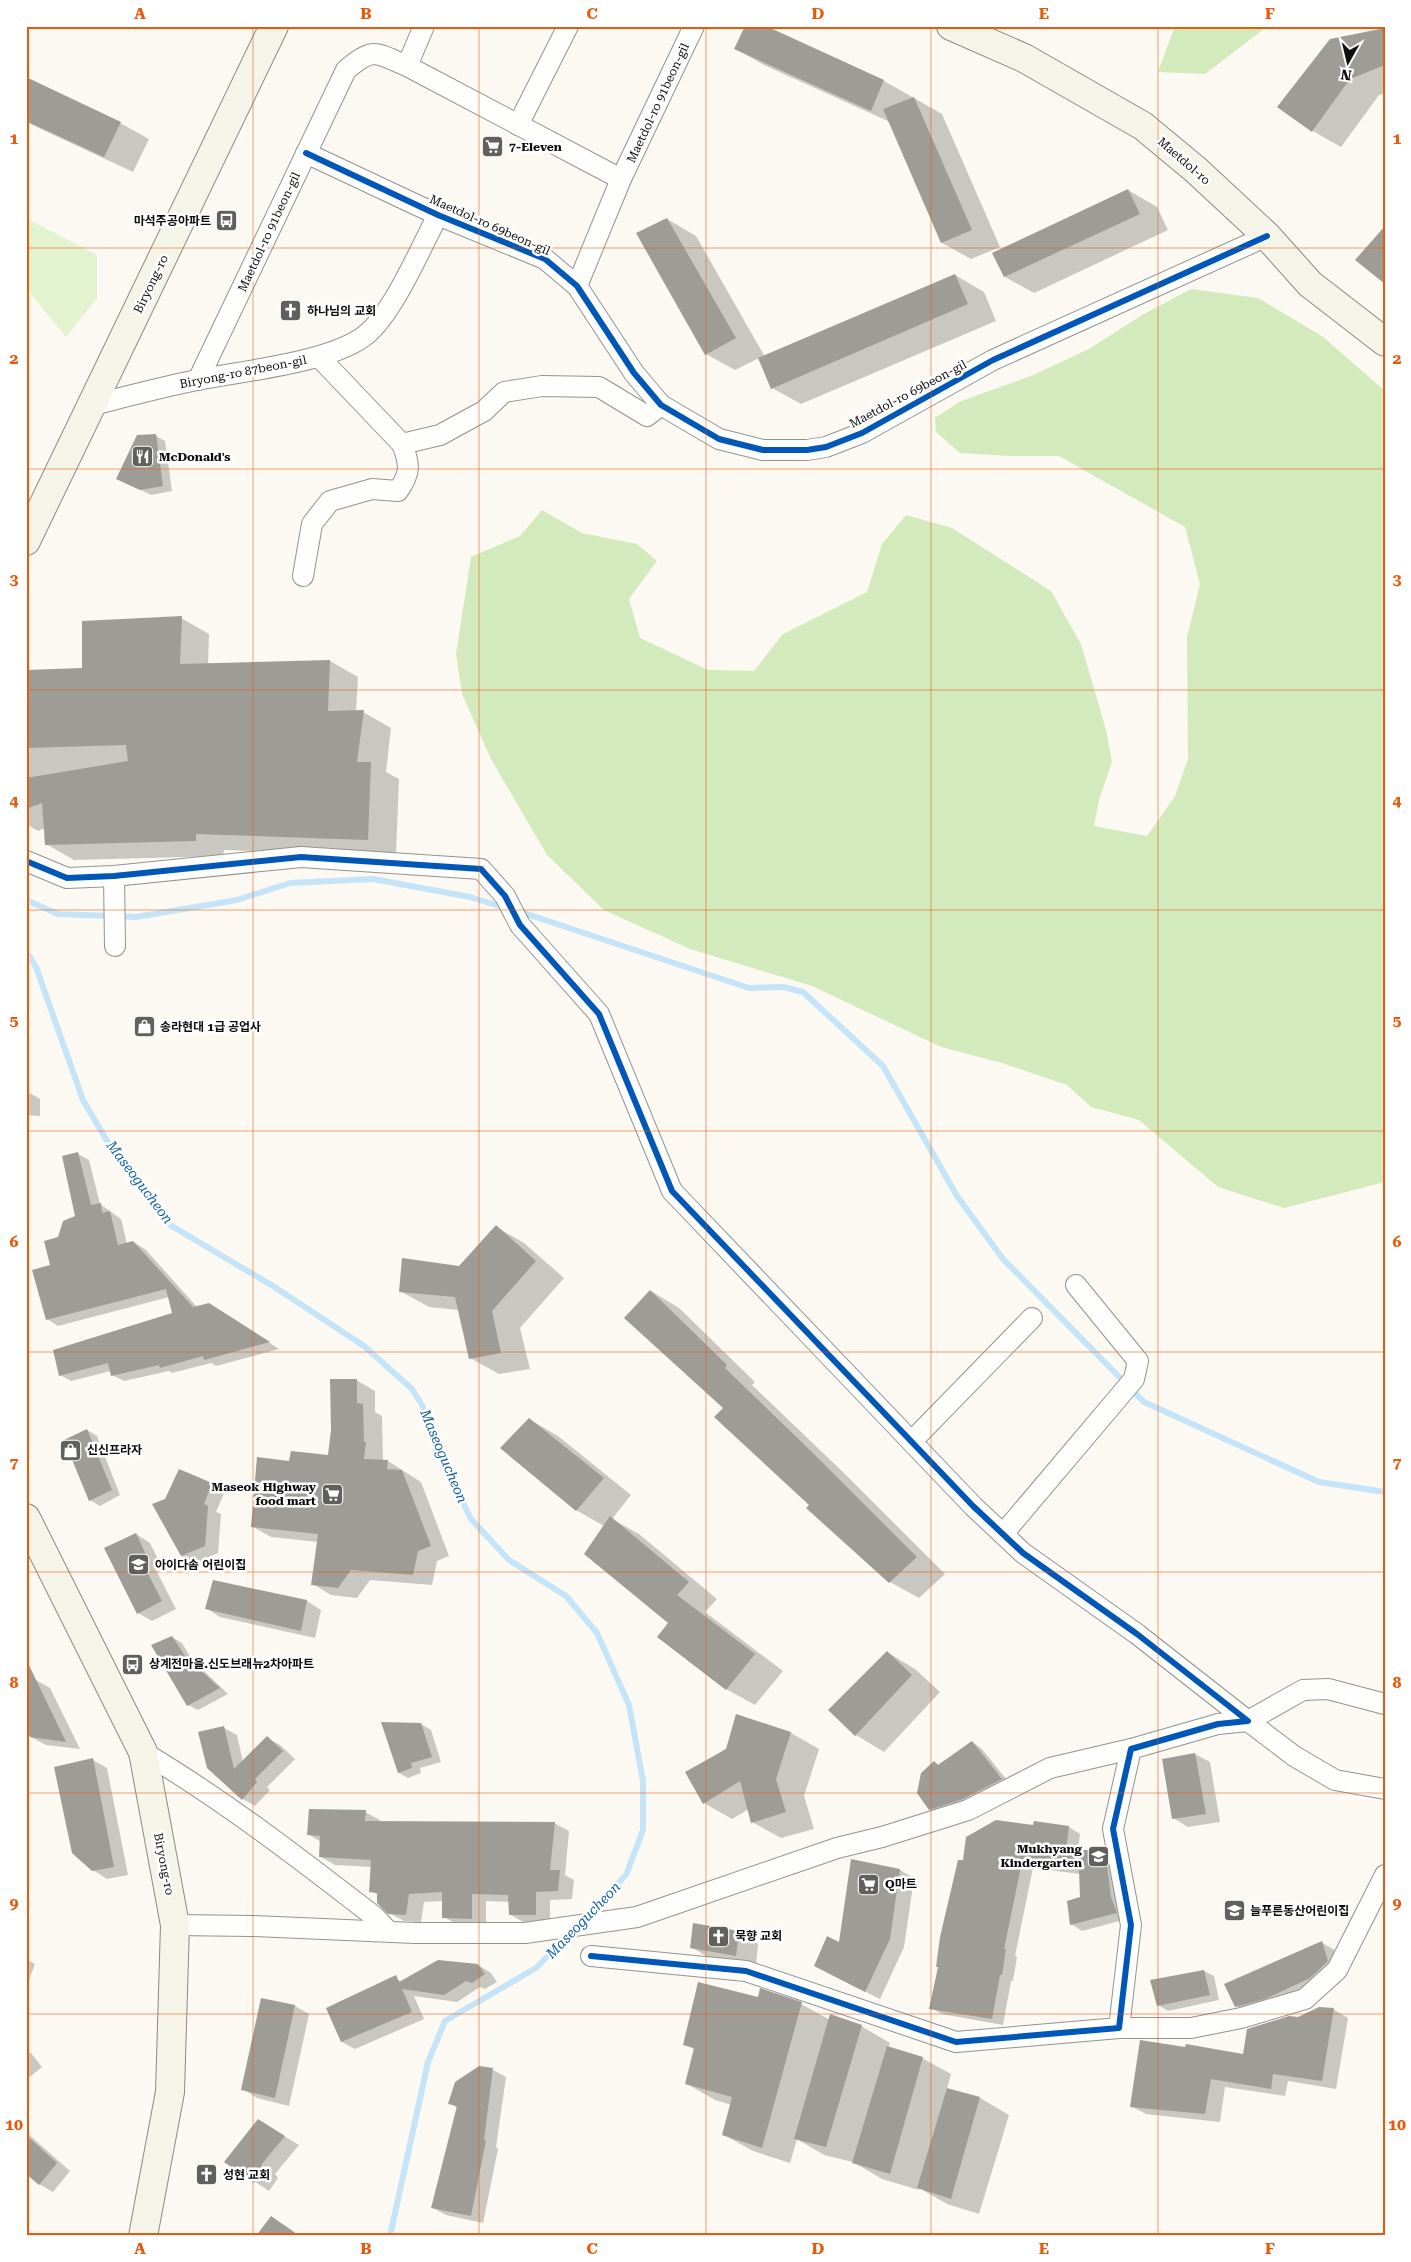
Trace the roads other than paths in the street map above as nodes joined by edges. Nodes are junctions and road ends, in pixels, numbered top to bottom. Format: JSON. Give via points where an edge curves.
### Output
{"nodes":[{"id":1,"x":274,"y":26,"type":"edge"},
{"id":2,"x":424,"y":26,"type":"edge"},
{"id":3,"x":568,"y":26,"type":"edge"},
{"id":4,"x":694,"y":26,"type":"edge"},
{"id":5,"x":951,"y":26,"type":"edge"},
{"id":6,"x":407,"y":66,"type":"junction"},
{"id":7,"x":518,"y":125,"type":"junction"},
{"id":8,"x":306,"y":153,"type":"junction"},
{"id":9,"x":622,"y":179,"type":"junction"},
{"id":10,"x":438,"y":215,"type":"junction"},
{"id":11,"x":1267,"y":236,"type":"junction"},
{"id":12,"x":577,"y":286,"type":"junction"},
{"id":13,"x":1385,"y":342,"type":"edge"},
{"id":14,"x":319,"y":356,"type":"junction"},
{"id":15,"x":198,"y":380,"type":"junction"},
{"id":16,"x":93,"y":405,"type":"junction"},
{"id":17,"x":661,"y":405,"type":"junction"},
{"id":18,"x":402,"y":444,"type":"junction"},
{"id":19,"x":26,"y":541,"type":"edge"},
{"id":20,"x":303,"y":576,"type":"dead end"},
{"id":21,"x":26,"y":861,"type":"edge"},
{"id":22,"x":114,"y":876,"type":"junction"},
{"id":23,"x":115,"y":938,"type":"dead end"},
{"id":24,"x":1076,"y":1285,"type":"dead end"},
{"id":25,"x":1032,"y":1318,"type":"dead end"},
{"id":26,"x":912,"y":1441,"type":"junction"},
{"id":27,"x":26,"y":1518,"type":"edge"},
{"id":28,"x":1003,"y":1534,"type":"junction"},
{"id":29,"x":1385,"y":1704,"type":"edge"},
{"id":30,"x":1248,"y":1721,"type":"junction"},
{"id":31,"x":1131,"y":1749,"type":"junction"},
{"id":32,"x":143,"y":1752,"type":"junction"},
{"id":33,"x":1385,"y":1790,"type":"edge"},
{"id":34,"x":1385,"y":1875,"type":"edge"},
{"id":35,"x":175,"y":1925,"type":"junction"},
{"id":36,"x":388,"y":1931,"type":"junction"},
{"id":37,"x":591,"y":1956,"type":"dead end"},
{"id":38,"x":1119,"y":2028,"type":"junction"},
{"id":39,"x":143,"y":2236,"type":"edge"}],
"edges":[{"from":1,"to":16,"type":"street","name":"Biryong-ro"},
{"from":2,"to":6,"type":"street"},
{"from":3,"to":7,"type":"street"},
{"from":4,"to":9,"type":"street","name":"Maetdol-ro 91beon-gil"},
{"from":5,"to":11,"type":"street","name":"Maetdol-ro","via":[[1024,58],[1143,126]]},
{"from":6,"to":7,"type":"street","name":"Maetdol-ro 91beon-gil"},
{"from":6,"to":8,"type":"street","name":"Maetdol-ro 91beon-gil","via":[[376,54],[363,55],[346,70]]},
{"from":7,"to":9,"type":"street","name":"Maetdol-ro 91beon-gil"},
{"from":8,"to":10,"type":"street","name":"Maetdol-ro 69beon-gil"},
{"from":8,"to":15,"type":"street","name":"Maetdol-ro 91beon-gil"},
{"from":9,"to":12,"type":"street","name":"Maetdol-ro 91beon-gil"},
{"from":10,"to":12,"type":"street","name":"Maetdol-ro 69beon-gil","via":[[545,259]]},
{"from":10,"to":14,"type":"street","name":"Maetdol-ro 69beon-gil","via":[[388,310],[368,333],[344,348]]},
{"from":11,"to":13,"type":"street","name":"Maetdol-ro","via":[[1310,284]]},
{"from":11,"to":17,"type":"street","name":"Maetdol-ro 69beon-gil","via":[[993,360],[862,434],[826,447],[763,450],[719,439]]},
{"from":12,"to":17,"type":"street","name":"Maetdol-ro 69beon-gil","via":[[634,373]]},
{"from":14,"to":15,"type":"street","name":"Biryong-ro 87beon-gil"},
{"from":14,"to":18,"type":"street","name":"Biryong-ro 87beon-gil"},
{"from":15,"to":16,"type":"street","name":"Biryong-ro 87beon-gil"},
{"from":16,"to":19,"type":"street","name":"Biryong-ro"},
{"from":17,"to":18,"type":"street","via":[[647,416],[599,388],[542,386],[504,392],[484,411],[440,434]]},
{"from":18,"to":20,"type":"street","via":[[410,462],[405,481],[398,491],[372,489],[330,501],[312,524]]},
{"from":21,"to":22,"type":"street","via":[[67,878]]},
{"from":22,"to":23,"type":"street"},
{"from":22,"to":26,"type":"street","via":[[301,857],[481,869],[505,896],[520,925],[599,1014],[672,1191]]},
{"from":24,"to":28,"type":"street","via":[[1138,1361],[1134,1380]]},
{"from":25,"to":26,"type":"street"},
{"from":26,"to":28,"type":"street"},
{"from":27,"to":32,"type":"street","name":"Biryong-ro"},
{"from":28,"to":30,"type":"street","via":[[1023,1553],[1136,1634]]},
{"from":29,"to":30,"type":"street","via":[[1328,1689],[1303,1690]]},
{"from":30,"to":31,"type":"street","via":[[1218,1724]]},
{"from":30,"to":33,"type":"street","via":[[1294,1756],[1335,1780]]},
{"from":31,"to":36,"type":"street","via":[[1050,1768],[968,1810],[838,1848],[637,1917],[525,1933]]},
{"from":31,"to":38,"type":"street","via":[[1113,1829],[1131,1925]]},
{"from":32,"to":35,"type":"street","name":"Biryong-ro"},
{"from":32,"to":36,"type":"street","via":[[185,1777],[284,1847],[375,1917]]},
{"from":34,"to":38,"type":"street","via":[[1338,1970],[1305,1999],[1241,2018],[1191,2028]]},
{"from":35,"to":36,"type":"street"},
{"from":35,"to":39,"type":"street","name":"Biryong-ro","via":[[170,2092]]},
{"from":37,"to":38,"type":"street","via":[[746,1971],[956,2042]]}]}
